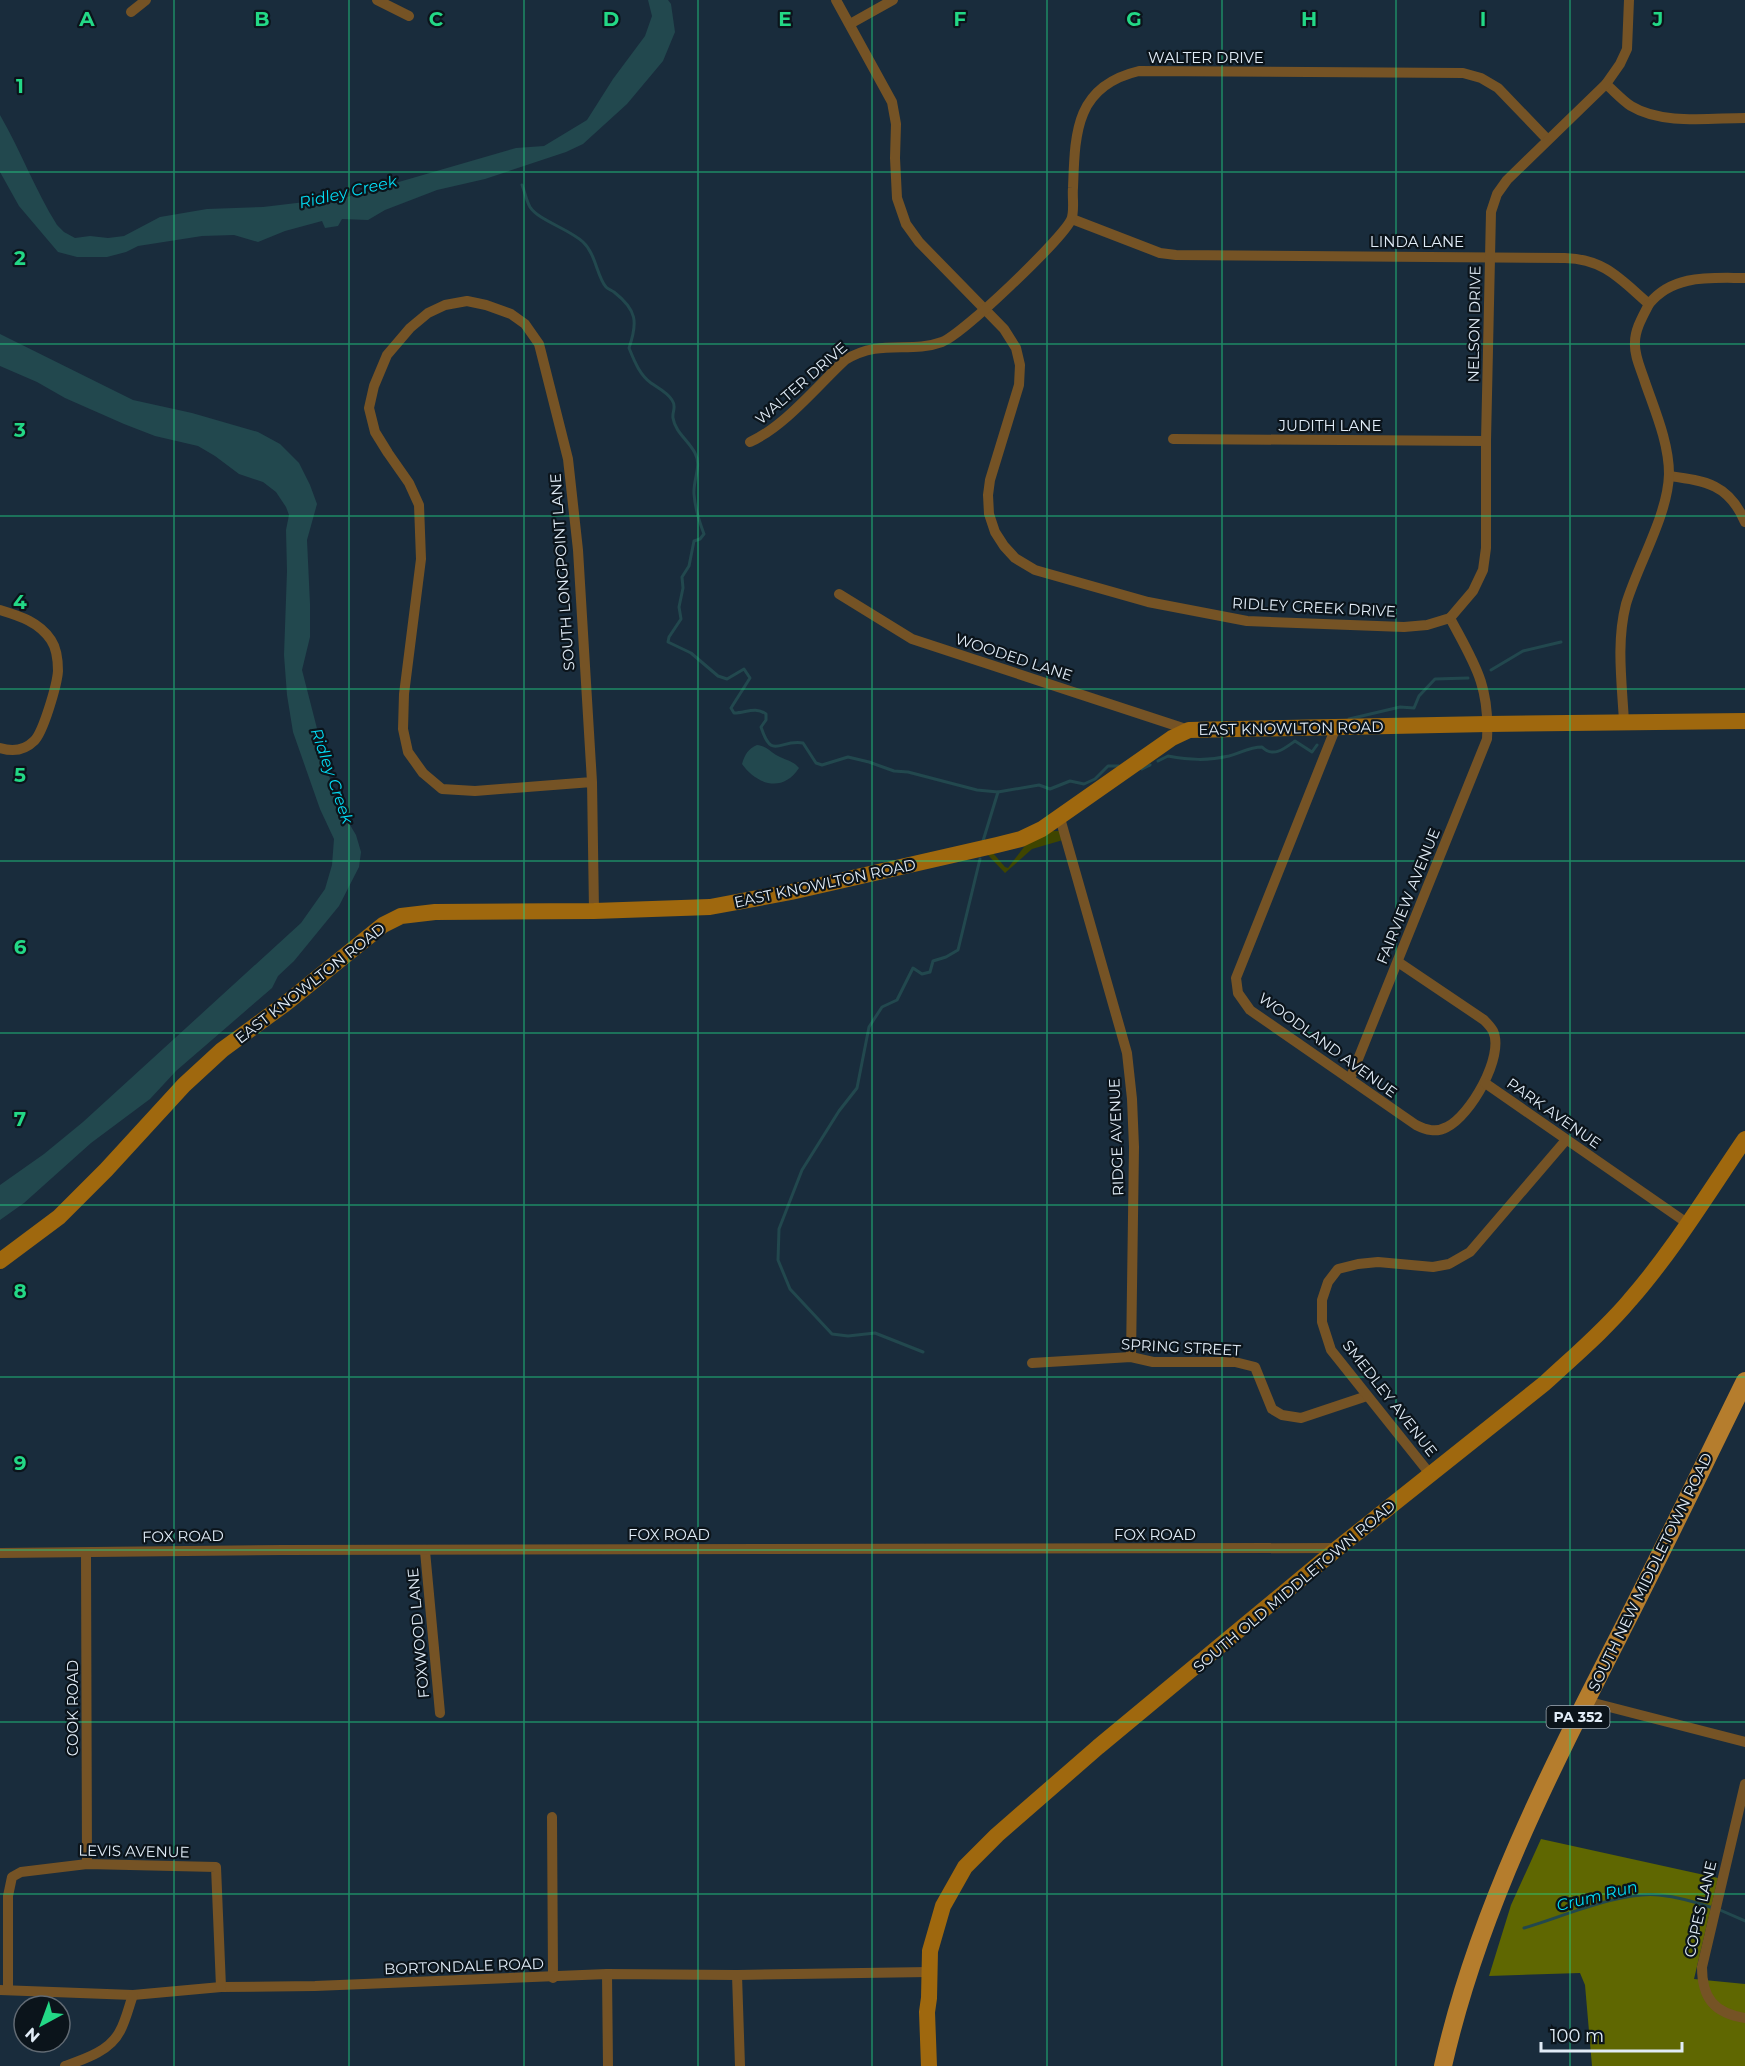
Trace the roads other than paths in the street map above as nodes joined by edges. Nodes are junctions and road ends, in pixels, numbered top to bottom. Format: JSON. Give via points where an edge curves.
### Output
{"nodes":[{"id":1,"x":146,"y":0,"type":"edge"},
{"id":2,"x":377,"y":0,"type":"edge"},
{"id":3,"x":836,"y":0,"type":"edge"},
{"id":4,"x":893,"y":0,"type":"edge"},
{"id":5,"x":1629,"y":0,"type":"edge"},
{"id":6,"x":131,"y":12,"type":"dead end"},
{"id":7,"x":409,"y":16,"type":"dead end"},
{"id":8,"x":850,"y":24,"type":"junction"},
{"id":9,"x":1606,"y":84,"type":"junction"},
{"id":10,"x":1745,"y":118,"type":"edge"},
{"id":11,"x":1547,"y":139,"type":"junction"},
{"id":12,"x":1072,"y":219,"type":"junction"},
{"id":13,"x":1491,"y":257,"type":"junction"},
{"id":14,"x":1745,"y":278,"type":"edge"},
{"id":15,"x":1649,"y":304,"type":"junction"},
{"id":16,"x":985,"y":308,"type":"junction"},
{"id":17,"x":1173,"y":439,"type":"dead end"},
{"id":18,"x":1486,"y":441,"type":"junction"},
{"id":19,"x":750,"y":442,"type":"dead end"},
{"id":20,"x":1669,"y":476,"type":"junction"},
{"id":21,"x":1745,"y":522,"type":"edge"},
{"id":22,"x":839,"y":594,"type":"dead end"},
{"id":23,"x":0,"y":610,"type":"edge"},
{"id":24,"x":1450,"y":618,"type":"junction"},
{"id":25,"x":1745,"y":721,"type":"edge"},
{"id":26,"x":1624,"y":722,"type":"junction"},
{"id":27,"x":1488,"y":724,"type":"junction"},
{"id":28,"x":1336,"y":727,"type":"junction"},
{"id":29,"x":1189,"y":730,"type":"junction"},
{"id":30,"x":0,"y":748,"type":"edge"},
{"id":31,"x":592,"y":782,"type":"junction"},
{"id":32,"x":1060,"y":818,"type":"junction"},
{"id":33,"x":594,"y":911,"type":"junction"},
{"id":34,"x":1398,"y":962,"type":"junction"},
{"id":35,"x":1350,"y":1079,"type":"junction"},
{"id":36,"x":1485,"y":1083,"type":"junction"},
{"id":37,"x":1745,"y":1139,"type":"edge"},
{"id":38,"x":1566,"y":1140,"type":"junction"},
{"id":39,"x":1687,"y":1223,"type":"junction"},
{"id":40,"x":0,"y":1261,"type":"edge"},
{"id":41,"x":1131,"y":1357,"type":"junction"},
{"id":42,"x":1032,"y":1363,"type":"dead end"},
{"id":43,"x":1745,"y":1381,"type":"edge"},
{"id":44,"x":1367,"y":1396,"type":"junction"},
{"id":45,"x":1430,"y":1474,"type":"junction"},
{"id":46,"x":1338,"y":1548,"type":"junction"},
{"id":47,"x":425,"y":1551,"type":"junction"},
{"id":48,"x":86,"y":1552,"type":"junction"},
{"id":49,"x":0,"y":1553,"type":"edge"},
{"id":50,"x":1586,"y":1701,"type":"junction"},
{"id":51,"x":440,"y":1713,"type":"dead end"},
{"id":52,"x":1745,"y":1742,"type":"edge"},
{"id":53,"x":1745,"y":1784,"type":"edge"},
{"id":54,"x":552,"y":1817,"type":"dead end"},
{"id":55,"x":87,"y":1864,"type":"junction"},
{"id":56,"x":929,"y":1972,"type":"junction"},
{"id":57,"x":608,"y":1974,"type":"junction"},
{"id":58,"x":737,"y":1975,"type":"junction"},
{"id":59,"x":553,"y":1978,"type":"junction"},
{"id":60,"x":221,"y":1987,"type":"junction"},
{"id":61,"x":4,"y":1990,"type":"edge"},
{"id":62,"x":133,"y":1995,"type":"junction"},
{"id":63,"x":1745,"y":2018,"type":"edge"},
{"id":64,"x":65,"y":2066,"type":"edge"},
{"id":65,"x":608,"y":2066,"type":"edge"},
{"id":66,"x":740,"y":2066,"type":"edge"},
{"id":67,"x":929,"y":2066,"type":"edge"},
{"id":68,"x":1443,"y":2066,"type":"edge"}],
"edges":[{"from":1,"to":6,"type":"street"},
{"from":2,"to":7,"type":"street"},
{"from":3,"to":8,"type":"street","name":"RIDLEY CREEK DRIVE"},
{"from":4,"to":8,"type":"street"},
{"from":5,"to":9,"type":"street","name":"NELSON DRIVE","via":[[1627,49]]},
{"from":8,"to":16,"type":"street","name":"RIDLEY CREEK DRIVE","via":[[892,102],[897,198],[906,224],[919,243]]},
{"from":9,"to":10,"type":"street","via":[[1647,114],[1668,118]]},
{"from":9,"to":11,"type":"street","name":"NELSON DRIVE"},
{"from":11,"to":12,"type":"street","name":"WALTER DRIVE","via":[[1498,88],[1463,73],[1138,71],[1101,88],[1087,104],[1077,126]]},
{"from":11,"to":13,"type":"street","name":"NELSON DRIVE","via":[[1497,194],[1491,212]]},
{"from":12,"to":13,"type":"street","name":"LINDA LANE","via":[[1160,253],[1176,255]]},
{"from":12,"to":16,"type":"street","name":"WALTER DRIVE"},
{"from":13,"to":15,"type":"street","name":"LINDA LANE","via":[[1576,258],[1594,262]]},
{"from":13,"to":18,"type":"street","name":"NELSON DRIVE"},
{"from":14,"to":15,"type":"street","via":[[1684,281],[1667,287]]},
{"from":15,"to":20,"type":"street","via":[[1635,346],[1664,442]]},
{"from":16,"to":19,"type":"street","name":"WALTER DRIVE","via":[[943,342],[857,352],[777,426]]},
{"from":16,"to":24,"type":"street","name":"RIDLEY CREEK DRIVE","via":[[1016,348],[1020,365],[1019,385],[988,495],[995,532],[1015,558],[1035,570],[1140,600],[1247,621],[1404,627]]},
{"from":17,"to":18,"type":"street","name":"JUDITH LANE"},
{"from":18,"to":24,"type":"street","name":"NELSON DRIVE","via":[[1483,570],[1473,591]]},
{"from":20,"to":21,"type":"street","via":[[1700,480],[1723,491]]},
{"from":20,"to":26,"type":"street","via":[[1663,506],[1623,620],[1620,651]]},
{"from":22,"to":29,"type":"street","name":"WOODED LANE","via":[[912,639]]},
{"from":23,"to":30,"type":"street","via":[[40,628],[53,644],[58,667],[40,735],[21,750]]},
{"from":24,"to":27,"type":"street","via":[[1478,670]]},
{"from":25,"to":26,"type":"main road","name":"EAST KNOWLTON ROAD"},
{"from":26,"to":27,"type":"main road","name":"EAST KNOWLTON ROAD"},
{"from":27,"to":28,"type":"main road","name":"EAST KNOWLTON ROAD"},
{"from":27,"to":34,"type":"street","name":"FAIRVIEW AVENUE","via":[[1487,739]]},
{"from":28,"to":29,"type":"main road","name":"EAST KNOWLTON ROAD"},
{"from":28,"to":35,"type":"street","name":"WOODLAND AVENUE","via":[[1236,978],[1238,993],[1250,1010]]},
{"from":29,"to":32,"type":"main road","name":"EAST KNOWLTON ROAD"},
{"from":31,"to":31,"type":"street","name":"SOUTH LONGPOINT LANE","via":[[475,791],[442,789],[423,773],[408,752],[403,729],[404,694],[421,559],[419,505],[375,432],[369,408],[387,355],[410,328],[445,304],[467,301],[510,314],[525,324],[539,344],[568,459],[578,550]]},
{"from":31,"to":33,"type":"street","name":"SOUTH LONGPOINT LANE"},
{"from":32,"to":33,"type":"main road","name":"EAST KNOWLTON ROAD","via":[[1032,835],[1009,842],[785,893],[710,907]]},
{"from":32,"to":41,"type":"street","name":"RIDGE AVENUE","via":[[1127,1053],[1134,1147]]},
{"from":33,"to":40,"type":"main road","name":"EAST KNOWLTON ROAD","via":[[435,912],[401,916],[382,925],[222,1050],[58,1217]]},
{"from":34,"to":35,"type":"street","name":"FAIRVIEW AVENUE"},
{"from":34,"to":36,"type":"street","name":"PARK AVENUE","via":[[1484,1020],[1494,1032],[1494,1052]]},
{"from":35,"to":36,"type":"street","name":"WOODLAND AVENUE","via":[[1430,1131],[1446,1128],[1458,1119]]},
{"from":36,"to":38,"type":"street","name":"PARK AVENUE"},
{"from":37,"to":39,"type":"main road","name":"SOUTH OLD MIDDLETOWN ROAD"},
{"from":38,"to":39,"type":"street","name":"PARK AVENUE"},
{"from":38,"to":44,"type":"street","name":"SMEDLEY AVENUE","via":[[1470,1252],[1449,1264],[1433,1267],[1378,1262],[1338,1269],[1322,1300],[1322,1322],[1331,1350]]},
{"from":39,"to":45,"type":"main road","name":"SOUTH OLD MIDDLETOWN ROAD","via":[[1631,1300],[1607,1326],[1545,1383]]},
{"from":41,"to":42,"type":"street","name":"SPRING STREET"},
{"from":41,"to":44,"type":"street","name":"SPRING STREET","via":[[1153,1362],[1235,1362],[1256,1367],[1272,1409],[1282,1415],[1301,1418]]},
{"from":43,"to":50,"type":"main road","name":"SOUTH NEW MIDDLETOWN ROAD","number":"PA 352"},
{"from":44,"to":45,"type":"street","name":"SMEDLEY AVENUE"},
{"from":45,"to":46,"type":"main road","name":"SOUTH OLD MIDDLETOWN ROAD"},
{"from":46,"to":47,"type":"street","name":"FOX ROAD"},
{"from":46,"to":56,"type":"main road","name":"SOUTH OLD MIDDLETOWN ROAD","via":[[980,1850],[943,1906],[930,1951]]},
{"from":47,"to":48,"type":"street","name":"FOX ROAD"},
{"from":47,"to":51,"type":"street","name":"FOXWOOD LANE"},
{"from":48,"to":49,"type":"street","name":"FOX ROAD"},
{"from":48,"to":55,"type":"street","name":"COOK ROAD"},
{"from":50,"to":52,"type":"street"},
{"from":50,"to":68,"type":"main road","name":"SOUTH NEW MIDDLETOWN ROAD","number":"PA 352","via":[[1503,1878],[1472,1959]]},
{"from":53,"to":63,"type":"street","name":"COPES LANE","via":[[1702,1967],[1702,1984],[1708,1998],[1719,2010]]},
{"from":54,"to":59,"type":"street"},
{"from":55,"to":60,"type":"street","name":"LEVIS AVENUE","via":[[216,1867]]},
{"from":55,"to":61,"type":"street","name":"LEVIS AVENUE","via":[[21,1872],[12,1877]]},
{"from":56,"to":58,"type":"street","name":"BORTONDALE ROAD"},
{"from":56,"to":67,"type":"main road","name":"SOUTH OLD MIDDLETOWN ROAD"},
{"from":57,"to":58,"type":"street","name":"BORTONDALE ROAD"},
{"from":57,"to":59,"type":"street","name":"BORTONDALE ROAD"},
{"from":57,"to":65,"type":"street"},
{"from":58,"to":66,"type":"street"},
{"from":59,"to":60,"type":"street","name":"BORTONDALE ROAD"},
{"from":60,"to":62,"type":"street","name":"BORTONDALE ROAD"},
{"from":61,"to":62,"type":"street","name":"BORTONDALE ROAD"},
{"from":62,"to":64,"type":"street","via":[[120,2032],[107,2047]]}]}
